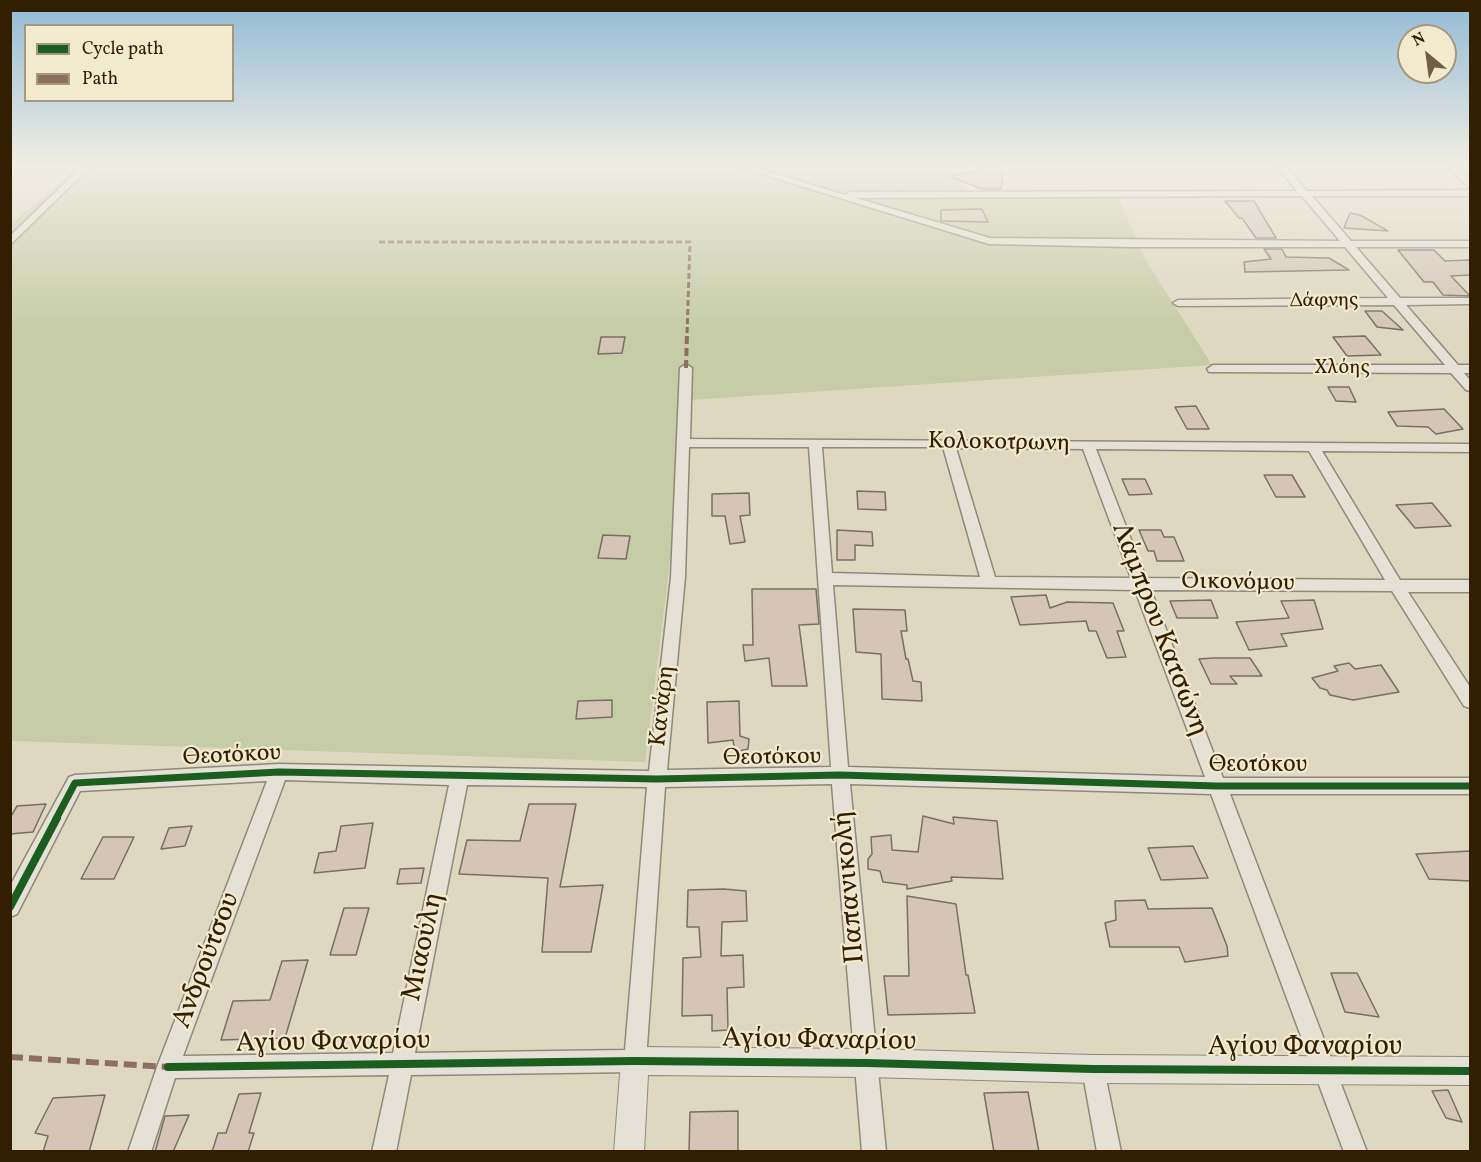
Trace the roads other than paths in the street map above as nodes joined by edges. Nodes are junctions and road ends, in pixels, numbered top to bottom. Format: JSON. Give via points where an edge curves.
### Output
{"nodes":[{"id":1,"x":32,"y":220,"type":"edge"},
{"id":2,"x":916,"y":220,"type":"edge"},
{"id":3,"x":1328,"y":220,"type":"edge"},
{"id":4,"x":10,"y":242,"type":"edge"},
{"id":5,"x":1349,"y":244,"type":"junction"},
{"id":6,"x":1470,"y":244,"type":"edge"},
{"id":7,"x":1397,"y":301,"type":"junction"},
{"id":8,"x":1470,"y":301,"type":"edge"},
{"id":9,"x":1178,"y":303,"type":"dead end"},
{"id":10,"x":686,"y":369,"type":"dead end"},
{"id":11,"x":1213,"y":369,"type":"dead end"},
{"id":12,"x":1455,"y":369,"type":"junction"},
{"id":13,"x":1470,"y":369,"type":"edge"},
{"id":14,"x":1470,"y":387,"type":"edge"},
{"id":15,"x":683,"y":443,"type":"junction"},
{"id":16,"x":815,"y":443,"type":"junction"},
{"id":17,"x":948,"y":443,"type":"junction"},
{"id":18,"x":1088,"y":445,"type":"junction"},
{"id":19,"x":1314,"y":448,"type":"junction"},
{"id":20,"x":1470,"y":448,"type":"edge"},
{"id":21,"x":826,"y":579,"type":"junction"},
{"id":22,"x":989,"y":583,"type":"junction"},
{"id":23,"x":1140,"y":583,"type":"junction"},
{"id":24,"x":1470,"y":586,"type":"edge"},
{"id":25,"x":1397,"y":587,"type":"junction"},
{"id":26,"x":1470,"y":701,"type":"edge"},
{"id":27,"x":279,"y":772,"type":"junction"},
{"id":28,"x":840,"y":775,"type":"junction"},
{"id":29,"x":460,"y":777,"type":"junction"},
{"id":30,"x":657,"y":779,"type":"junction"},
{"id":31,"x":1217,"y":786,"type":"junction"},
{"id":32,"x":1470,"y":786,"type":"edge"},
{"id":33,"x":10,"y":907,"type":"edge"},
{"id":34,"x":635,"y":1061,"type":"junction"},
{"id":35,"x":867,"y":1063,"type":"junction"},
{"id":36,"x":401,"y":1065,"type":"junction"},
{"id":37,"x":168,"y":1067,"type":"junction"},
{"id":38,"x":1093,"y":1069,"type":"junction"},
{"id":39,"x":1325,"y":1069,"type":"junction"},
{"id":40,"x":1470,"y":1071,"type":"edge"},
{"id":41,"x":139,"y":1152,"type":"edge"},
{"id":42,"x":384,"y":1152,"type":"edge"},
{"id":43,"x":629,"y":1152,"type":"edge"},
{"id":44,"x":874,"y":1152,"type":"edge"},
{"id":45,"x":1109,"y":1152,"type":"edge"},
{"id":46,"x":1356,"y":1152,"type":"edge"}],
"edges":[{"from":1,"to":4,"type":"street"},
{"from":2,"to":5,"type":"street","via":[[971,237],[1011,243]]},
{"from":3,"to":5,"type":"street"},
{"from":5,"to":6,"type":"street"},
{"from":5,"to":7,"type":"street"},
{"from":7,"to":8,"type":"street","name":"Δάφνης"},
{"from":7,"to":9,"type":"street","name":"Δάφνης"},
{"from":7,"to":12,"type":"street"},
{"from":10,"to":15,"type":"street","name":"Κανάρη"},
{"from":11,"to":12,"type":"street","name":"Χλόης"},
{"from":12,"to":13,"type":"street","name":"Χλόης"},
{"from":12,"to":14,"type":"street"},
{"from":15,"to":16,"type":"street","name":"Κολοκοτρωνη"},
{"from":15,"to":30,"type":"street","name":"Κανάρη","via":[[678,577]]},
{"from":16,"to":17,"type":"street","name":"Κολοκοτρωνη"},
{"from":16,"to":21,"type":"street","name":"Παπανικολή"},
{"from":17,"to":18,"type":"street","name":"Κολοκοτρωνη"},
{"from":17,"to":22,"type":"street"},
{"from":18,"to":19,"type":"street","name":"Κολοκοτρωνη"},
{"from":18,"to":23,"type":"street","name":"Λάμπρου Κατσώνη"},
{"from":19,"to":20,"type":"street","name":"Κολοκοτρωνη"},
{"from":19,"to":25,"type":"street"},
{"from":21,"to":22,"type":"street","name":"Οικονόμου"},
{"from":21,"to":28,"type":"street","name":"Παπανικολή"},
{"from":22,"to":23,"type":"street","name":"Οικονόμου"},
{"from":23,"to":25,"type":"street","name":"Οικονόμου"},
{"from":23,"to":31,"type":"street","name":"Λάμπρου Κατσώνη"},
{"from":24,"to":25,"type":"street","name":"Οικονόμου"},
{"from":25,"to":26,"type":"street"},
{"from":27,"to":29,"type":"street","name":"Θεοτόκου"},
{"from":27,"to":33,"type":"street","name":"Θεοτόκου","via":[[75,783]]},
{"from":27,"to":37,"type":"street","name":"Ανδρούτσου"},
{"from":28,"to":30,"type":"street","name":"Θεοτόκου"},
{"from":28,"to":31,"type":"street","name":"Θεοτόκου"},
{"from":28,"to":35,"type":"street","name":"Παπανικολή"},
{"from":29,"to":30,"type":"street","name":"Θεοτόκου"},
{"from":29,"to":36,"type":"street","name":"Μιαούλη"},
{"from":30,"to":34,"type":"street","name":"Κανάρη"},
{"from":31,"to":32,"type":"street","name":"Θεοτόκου"},
{"from":31,"to":39,"type":"street","name":"Λάμπρου Κατσώνη"},
{"from":34,"to":35,"type":"street","name":"Αγίου Φαναρίου"},
{"from":34,"to":36,"type":"street","name":"Αγίου Φαναρίου"},
{"from":34,"to":43,"type":"street","name":"Κανάρη"},
{"from":35,"to":38,"type":"street","name":"Αγίου Φαναρίου"},
{"from":35,"to":44,"type":"street","name":"Παπανικολή"},
{"from":36,"to":37,"type":"street","name":"Αγίου Φαναρίου"},
{"from":36,"to":42,"type":"street","name":"Μιαούλη"},
{"from":37,"to":41,"type":"street","name":"Ανδρούτσου"},
{"from":38,"to":39,"type":"street","name":"Αγίου Φαναρίου"},
{"from":38,"to":45,"type":"street"},
{"from":39,"to":40,"type":"street","name":"Αγίου Φαναρίου"},
{"from":39,"to":46,"type":"street","name":"Λάμπρου Κατσώνη"}]}
